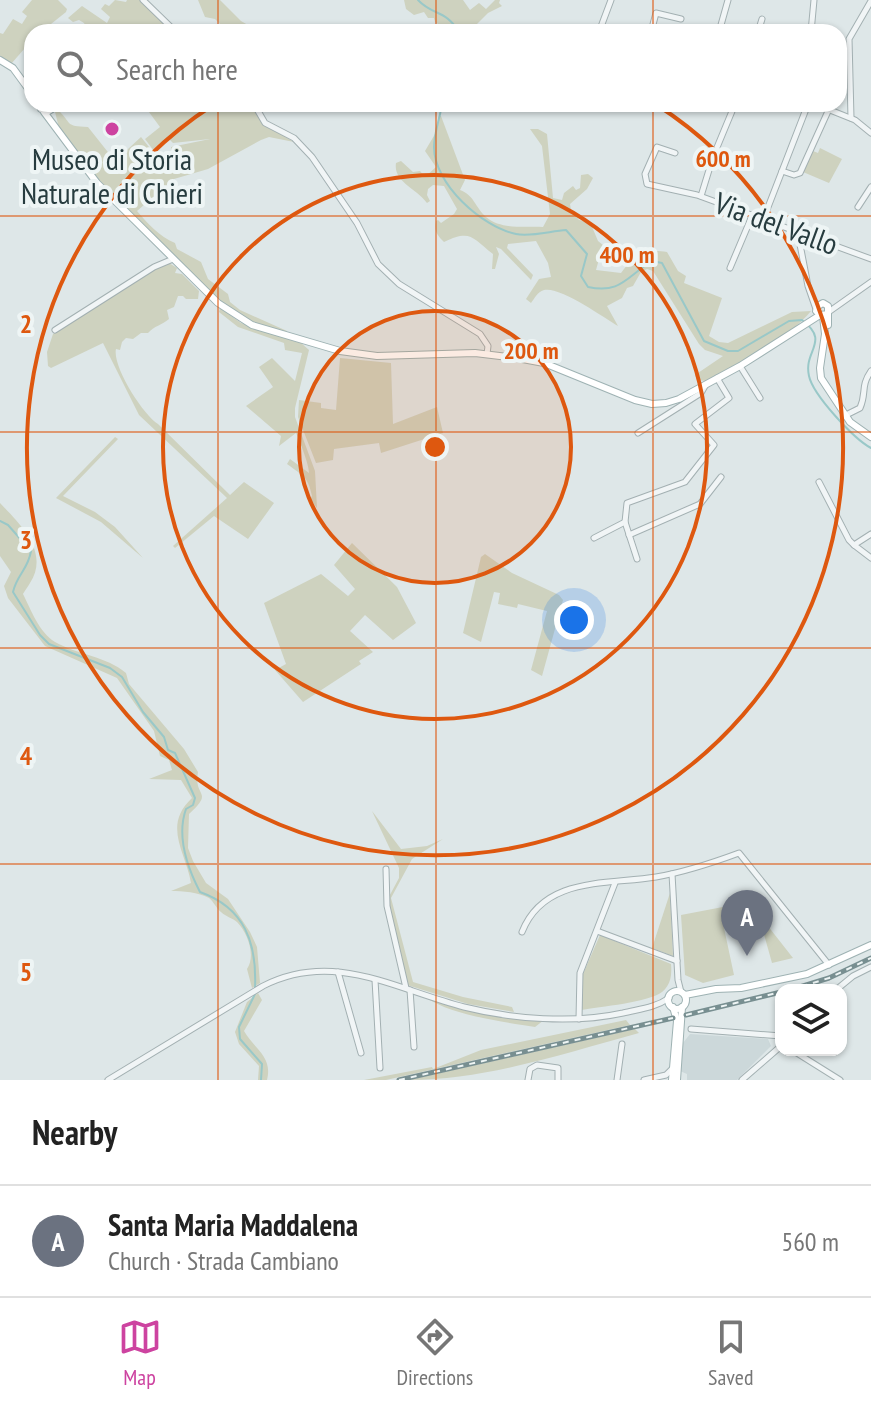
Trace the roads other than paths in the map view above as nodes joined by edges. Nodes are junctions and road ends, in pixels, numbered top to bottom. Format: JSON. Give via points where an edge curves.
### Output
{"nodes":[{"id":1,"x":143,"y":0,"type":"edge"},
{"id":2,"x":611,"y":0,"type":"edge"},
{"id":3,"x":728,"y":0,"type":"edge"},
{"id":4,"x":814,"y":0,"type":"edge"},
{"id":5,"x":871,"y":1,"type":"edge"},
{"id":6,"x":681,"y":19,"type":"dead end"},
{"id":7,"x":762,"y":19,"type":"dead end"},
{"id":8,"x":168,"y":24,"type":"edge"},
{"id":9,"x":602,"y":24,"type":"edge"},
{"id":10,"x":653,"y":24,"type":"edge"},
{"id":11,"x":721,"y":24,"type":"edge"},
{"id":12,"x":760,"y":24,"type":"edge"},
{"id":13,"x":812,"y":24,"type":"edge"},
{"id":14,"x":0,"y":60,"type":"edge"},
{"id":15,"x":24,"y":83,"type":"edge"},
{"id":16,"x":51,"y":112,"type":"edge"},
{"id":17,"x":259,"y":112,"type":"edge"},
{"id":18,"x":732,"y":112,"type":"edge"},
{"id":19,"x":805,"y":112,"type":"edge"},
{"id":20,"x":828,"y":112,"type":"edge"},
{"id":21,"x":836,"y":112,"type":"edge"},
{"id":22,"x":851,"y":118,"type":"junction"},
{"id":23,"x":871,"y":133,"type":"edge"},
{"id":24,"x":675,"y":153,"type":"dead end"},
{"id":25,"x":782,"y":171,"type":"junction"},
{"id":26,"x":871,"y":187,"type":"edge"},
{"id":27,"x":702,"y":197,"type":"junction"},
{"id":28,"x":858,"y":207,"type":"dead end"},
{"id":29,"x":752,"y":216,"type":"junction"},
{"id":30,"x":763,"y":220,"type":"junction"},
{"id":31,"x":798,"y":234,"type":"junction"},
{"id":32,"x":173,"y":259,"type":"junction"},
{"id":33,"x":871,"y":259,"type":"edge"},
{"id":34,"x":730,"y":268,"type":"dead end"},
{"id":35,"x":871,"y":282,"type":"edge"},
{"id":36,"x":818,"y":314,"type":"junction"},
{"id":37,"x":55,"y":330,"type":"dead end"},
{"id":38,"x":487,"y":354,"type":"junction"},
{"id":39,"x":740,"y":366,"type":"junction"},
{"id":40,"x":871,"y":371,"type":"edge"},
{"id":41,"x":717,"y":378,"type":"junction"},
{"id":42,"x":705,"y":385,"type":"junction"},
{"id":43,"x":760,"y":398,"type":"dead end"},
{"id":44,"x":846,"y":415,"type":"junction"},
{"id":45,"x":638,"y":433,"type":"dead end"},
{"id":46,"x":871,"y":437,"type":"edge"},
{"id":47,"x":721,"y":477,"type":"dead end"},
{"id":48,"x":819,"y":482,"type":"dead end"},
{"id":49,"x":625,"y":522,"type":"junction"},
{"id":50,"x":871,"y":534,"type":"edge"},
{"id":51,"x":629,"y":535,"type":"junction"},
{"id":52,"x":594,"y":538,"type":"dead end"},
{"id":53,"x":854,"y":545,"type":"junction"},
{"id":54,"x":871,"y":558,"type":"edge"},
{"id":55,"x":637,"y":559,"type":"dead end"},
{"id":56,"x":386,"y":869,"type":"dead end"},
{"id":57,"x":672,"y":874,"type":"junction"},
{"id":58,"x":616,"y":882,"type":"junction"},
{"id":59,"x":597,"y":931,"type":"junction"},
{"id":60,"x":522,"y":932,"type":"dead end"},
{"id":61,"x":871,"y":945,"type":"edge"},
{"id":62,"x":677,"y":961,"type":"junction"},
{"id":63,"x":829,"y":966,"type":"junction"},
{"id":64,"x":871,"y":967,"type":"edge"},
{"id":65,"x":338,"y":972,"type":"junction"},
{"id":66,"x":375,"y":980,"type":"junction"},
{"id":67,"x":843,"y":984,"type":"edge"},
{"id":68,"x":408,"y":989,"type":"junction"},
{"id":69,"x":682,"y":997,"type":"junction"},
{"id":70,"x":669,"y":998,"type":"junction"},
{"id":71,"x":659,"y":1004,"type":"junction"},
{"id":72,"x":672,"y":1007,"type":"junction"},
{"id":73,"x":579,"y":1019,"type":"junction"},
{"id":74,"x":691,"y":1029,"type":"dead end"},
{"id":75,"x":775,"y":1036,"type":"edge"},
{"id":76,"x":622,"y":1044,"type":"dead end"},
{"id":77,"x":414,"y":1047,"type":"dead end"},
{"id":78,"x":775,"y":1051,"type":"edge"},
{"id":79,"x":361,"y":1053,"type":"dead end"},
{"id":80,"x":802,"y":1056,"type":"edge"},
{"id":81,"x":380,"y":1068,"type":"dead end"},
{"id":82,"x":671,"y":1079,"type":"edge"},
{"id":83,"x":108,"y":1080,"type":"edge"},
{"id":84,"x":528,"y":1080,"type":"edge"},
{"id":85,"x":558,"y":1080,"type":"edge"},
{"id":86,"x":617,"y":1080,"type":"edge"},
{"id":87,"x":644,"y":1080,"type":"edge"},
{"id":88,"x":742,"y":1080,"type":"edge"},
{"id":89,"x":840,"y":1080,"type":"edge"}],
"edges":[{"from":1,"to":8,"type":"street"},
{"from":2,"to":9,"type":"street"},
{"from":3,"to":11,"type":"street"},
{"from":4,"to":13,"type":"street"},
{"from":5,"to":22,"type":"street","via":[[849,39]]},
{"from":6,"to":10,"type":"street","via":[[656,13]]},
{"from":7,"to":12,"type":"street"},
{"from":14,"to":15,"type":"main road"},
{"from":16,"to":32,"type":"main road","via":[[56,128],[97,183]]},
{"from":17,"to":38,"type":"street","via":[[265,123],[294,138],[312,157],[378,264],[399,284],[480,334]]},
{"from":18,"to":27,"type":"street"},
{"from":19,"to":25,"type":"street"},
{"from":20,"to":25,"type":"street","via":[[800,173]]},
{"from":21,"to":22,"type":"street"},
{"from":22,"to":23,"type":"street"},
{"from":24,"to":27,"type":"street","name":"Via del Vallo","via":[[657,147],[644,180]]},
{"from":25,"to":30,"type":"street"},
{"from":26,"to":28,"type":"street"},
{"from":27,"to":29,"type":"street","name":"Via del Vallo"},
{"from":29,"to":30,"type":"street","name":"Via del Vallo"},
{"from":29,"to":34,"type":"street"},
{"from":30,"to":31,"type":"street","name":"Via del Vallo"},
{"from":31,"to":33,"type":"street","name":"Via del Vallo"},
{"from":31,"to":36,"type":"street"},
{"from":32,"to":37,"type":"street"},
{"from":32,"to":38,"type":"main road","via":[[227,311],[268,331],[356,355]]},
{"from":35,"to":36,"type":"street"},
{"from":36,"to":39,"type":"main road"},
{"from":36,"to":44,"type":"main road","via":[[825,334],[820,373]]},
{"from":38,"to":42,"type":"main road","via":[[544,363],[652,404],[679,399]]},
{"from":39,"to":41,"type":"main road"},
{"from":39,"to":43,"type":"street"},
{"from":40,"to":44,"type":"street","via":[[860,408]]},
{"from":41,"to":42,"type":"main road"},
{"from":41,"to":49,"type":"street","via":[[729,398],[695,424],[714,445],[685,482],[630,500]]},
{"from":42,"to":45,"type":"street","via":[[701,393]]},
{"from":44,"to":46,"type":"main road"},
{"from":47,"to":51,"type":"street","via":[[700,504]]},
{"from":48,"to":53,"type":"street"},
{"from":49,"to":51,"type":"street"},
{"from":49,"to":52,"type":"street"},
{"from":50,"to":53,"type":"street"},
{"from":51,"to":55,"type":"street"},
{"from":53,"to":54,"type":"street"},
{"from":56,"to":68,"type":"street","via":[[387,906]]},
{"from":57,"to":58,"type":"street"},
{"from":57,"to":62,"type":"street"},
{"from":57,"to":63,"type":"street","via":[[739,853]]},
{"from":58,"to":59,"type":"street"},
{"from":58,"to":60,"type":"street","via":[[556,894],[534,911]]},
{"from":59,"to":62,"type":"street"},
{"from":59,"to":73,"type":"street","via":[[580,973]]},
{"from":61,"to":63,"type":"main road"},
{"from":62,"to":69,"type":"street"},
{"from":63,"to":69,"type":"main road"},
{"from":64,"to":67,"type":"street"},
{"from":65,"to":66,"type":"street"},
{"from":65,"to":79,"type":"street"},
{"from":65,"to":83,"type":"street","via":[[308,970],[284,976]]},
{"from":66,"to":68,"type":"street"},
{"from":66,"to":81,"type":"street"},
{"from":68,"to":73,"type":"street","via":[[467,1008]]},
{"from":68,"to":77,"type":"street"},
{"from":69,"to":70,"type":"main road"},
{"from":69,"to":72,"type":"main road"},
{"from":69,"to":82,"type":"main road"},
{"from":70,"to":71,"type":"street"},
{"from":70,"to":72,"type":"main road"},
{"from":71,"to":72,"type":"street"},
{"from":71,"to":73,"type":"street"},
{"from":72,"to":82,"type":"main road","via":[[677,1021]]},
{"from":74,"to":75,"type":"street"},
{"from":76,"to":86,"type":"street"},
{"from":78,"to":88,"type":"street"},
{"from":80,"to":89,"type":"street"},
{"from":82,"to":87,"type":"street"},
{"from":84,"to":85,"type":"street","via":[[530,1069],[545,1065],[558,1068]]}]}
